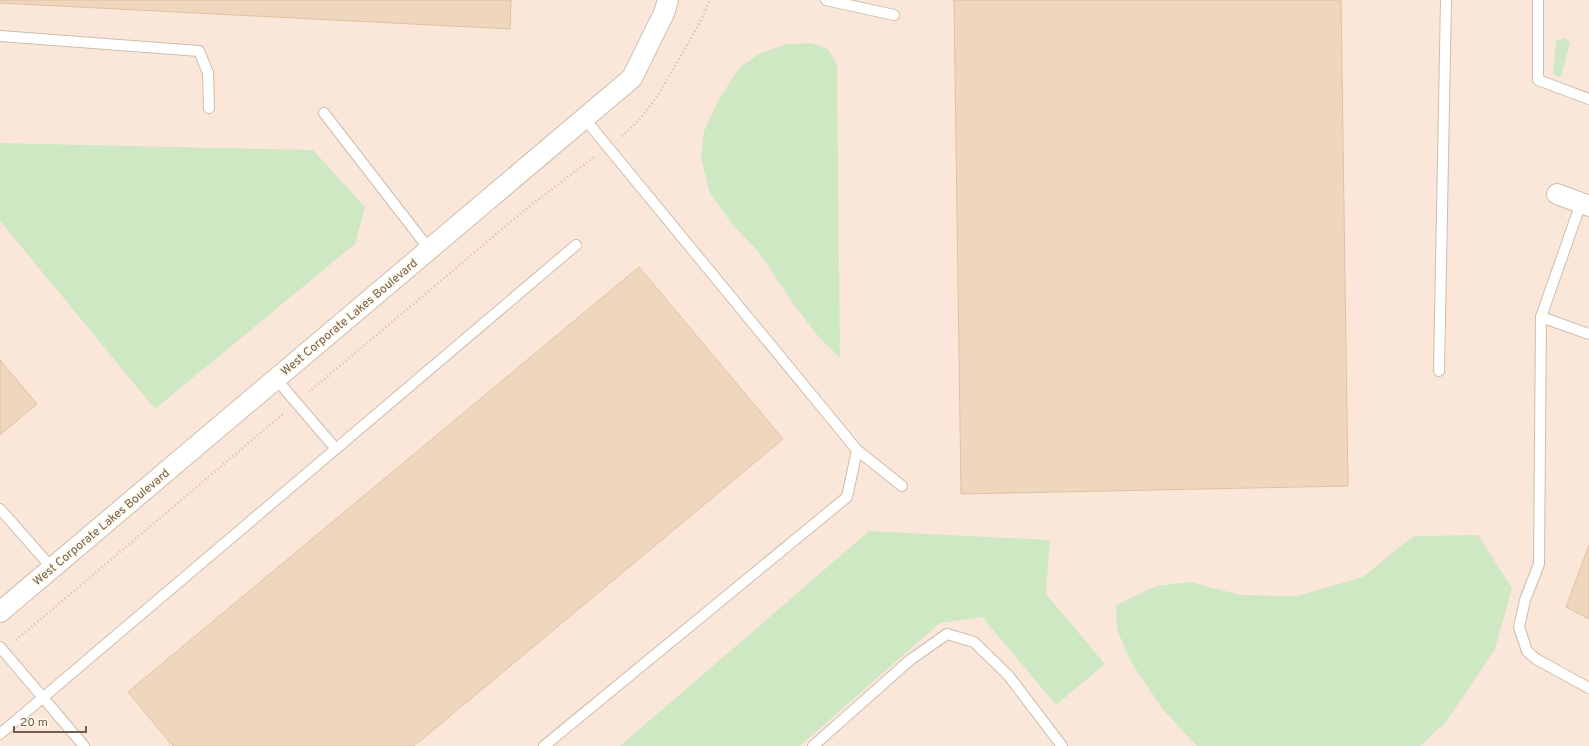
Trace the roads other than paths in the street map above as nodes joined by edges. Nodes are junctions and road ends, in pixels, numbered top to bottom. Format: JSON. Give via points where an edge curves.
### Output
{"nodes":[{"id":1,"x":668,"y":0,"type":"edge"},
{"id":2,"x":826,"y":0,"type":"edge"},
{"id":3,"x":1446,"y":0,"type":"edge"},
{"id":4,"x":1538,"y":0,"type":"edge"},
{"id":5,"x":894,"y":15,"type":"dead end"},
{"id":6,"x":0,"y":36,"type":"edge"},
{"id":7,"x":1589,"y":99,"type":"edge"},
{"id":8,"x":209,"y":108,"type":"dead end"},
{"id":9,"x":324,"y":113,"type":"dead end"},
{"id":10,"x":584,"y":118,"type":"junction"},
{"id":11,"x":1557,"y":194,"type":"dead end"},
{"id":12,"x":1585,"y":204,"type":"edge"},
{"id":13,"x":576,"y":245,"type":"dead end"},
{"id":14,"x":429,"y":249,"type":"junction"},
{"id":15,"x":1541,"y":317,"type":"junction"},
{"id":16,"x":1589,"y":334,"type":"edge"},
{"id":17,"x":1439,"y":371,"type":"dead end"},
{"id":18,"x":276,"y":379,"type":"junction"},
{"id":19,"x":336,"y":449,"type":"junction"},
{"id":20,"x":857,"y":450,"type":"junction"},
{"id":21,"x":902,"y":486,"type":"dead end"},
{"id":22,"x":0,"y":509,"type":"edge"},
{"id":23,"x":52,"y":568,"type":"junction"},
{"id":24,"x":0,"y":612,"type":"edge"},
{"id":25,"x":2,"y":649,"type":"edge"},
{"id":26,"x":1589,"y":688,"type":"edge"},
{"id":27,"x":44,"y":698,"type":"junction"},
{"id":28,"x":0,"y":734,"type":"edge"},
{"id":29,"x":84,"y":746,"type":"edge"},
{"id":30,"x":544,"y":746,"type":"edge"},
{"id":31,"x":813,"y":746,"type":"edge"},
{"id":32,"x":1062,"y":746,"type":"edge"}],
"edges":[{"from":1,"to":10,"type":"street","name":"West Corporate Lakes Boulevard","via":[[632,78]]},
{"from":2,"to":5,"type":"lane"},
{"from":3,"to":17,"type":"lane"},
{"from":4,"to":7,"type":"lane","via":[[1538,80]]},
{"from":6,"to":8,"type":"lane","via":[[199,50],[208,73]]},
{"from":9,"to":14,"type":"lane"},
{"from":10,"to":14,"type":"street","name":"West Corporate Lakes Boulevard"},
{"from":10,"to":20,"type":"lane"},
{"from":11,"to":12,"type":"street"},
{"from":12,"to":15,"type":"lane"},
{"from":13,"to":19,"type":"lane"},
{"from":14,"to":18,"type":"street","name":"West Corporate Lakes Boulevard"},
{"from":15,"to":16,"type":"lane"},
{"from":15,"to":26,"type":"lane","via":[[1539,564],[1525,600],[1519,627],[1527,651],[1536,659]]},
{"from":18,"to":19,"type":"lane"},
{"from":18,"to":23,"type":"street","name":"West Corporate Lakes Boulevard"},
{"from":19,"to":27,"type":"lane"},
{"from":20,"to":21,"type":"lane"},
{"from":20,"to":30,"type":"lane","via":[[847,497]]},
{"from":22,"to":23,"type":"lane"},
{"from":23,"to":24,"type":"street","name":"West Corporate Lakes Boulevard"},
{"from":25,"to":27,"type":"lane"},
{"from":27,"to":28,"type":"lane"},
{"from":27,"to":29,"type":"lane"},
{"from":31,"to":32,"type":"lane","via":[[910,660],[947,634],[974,642],[1008,675]]}]}
